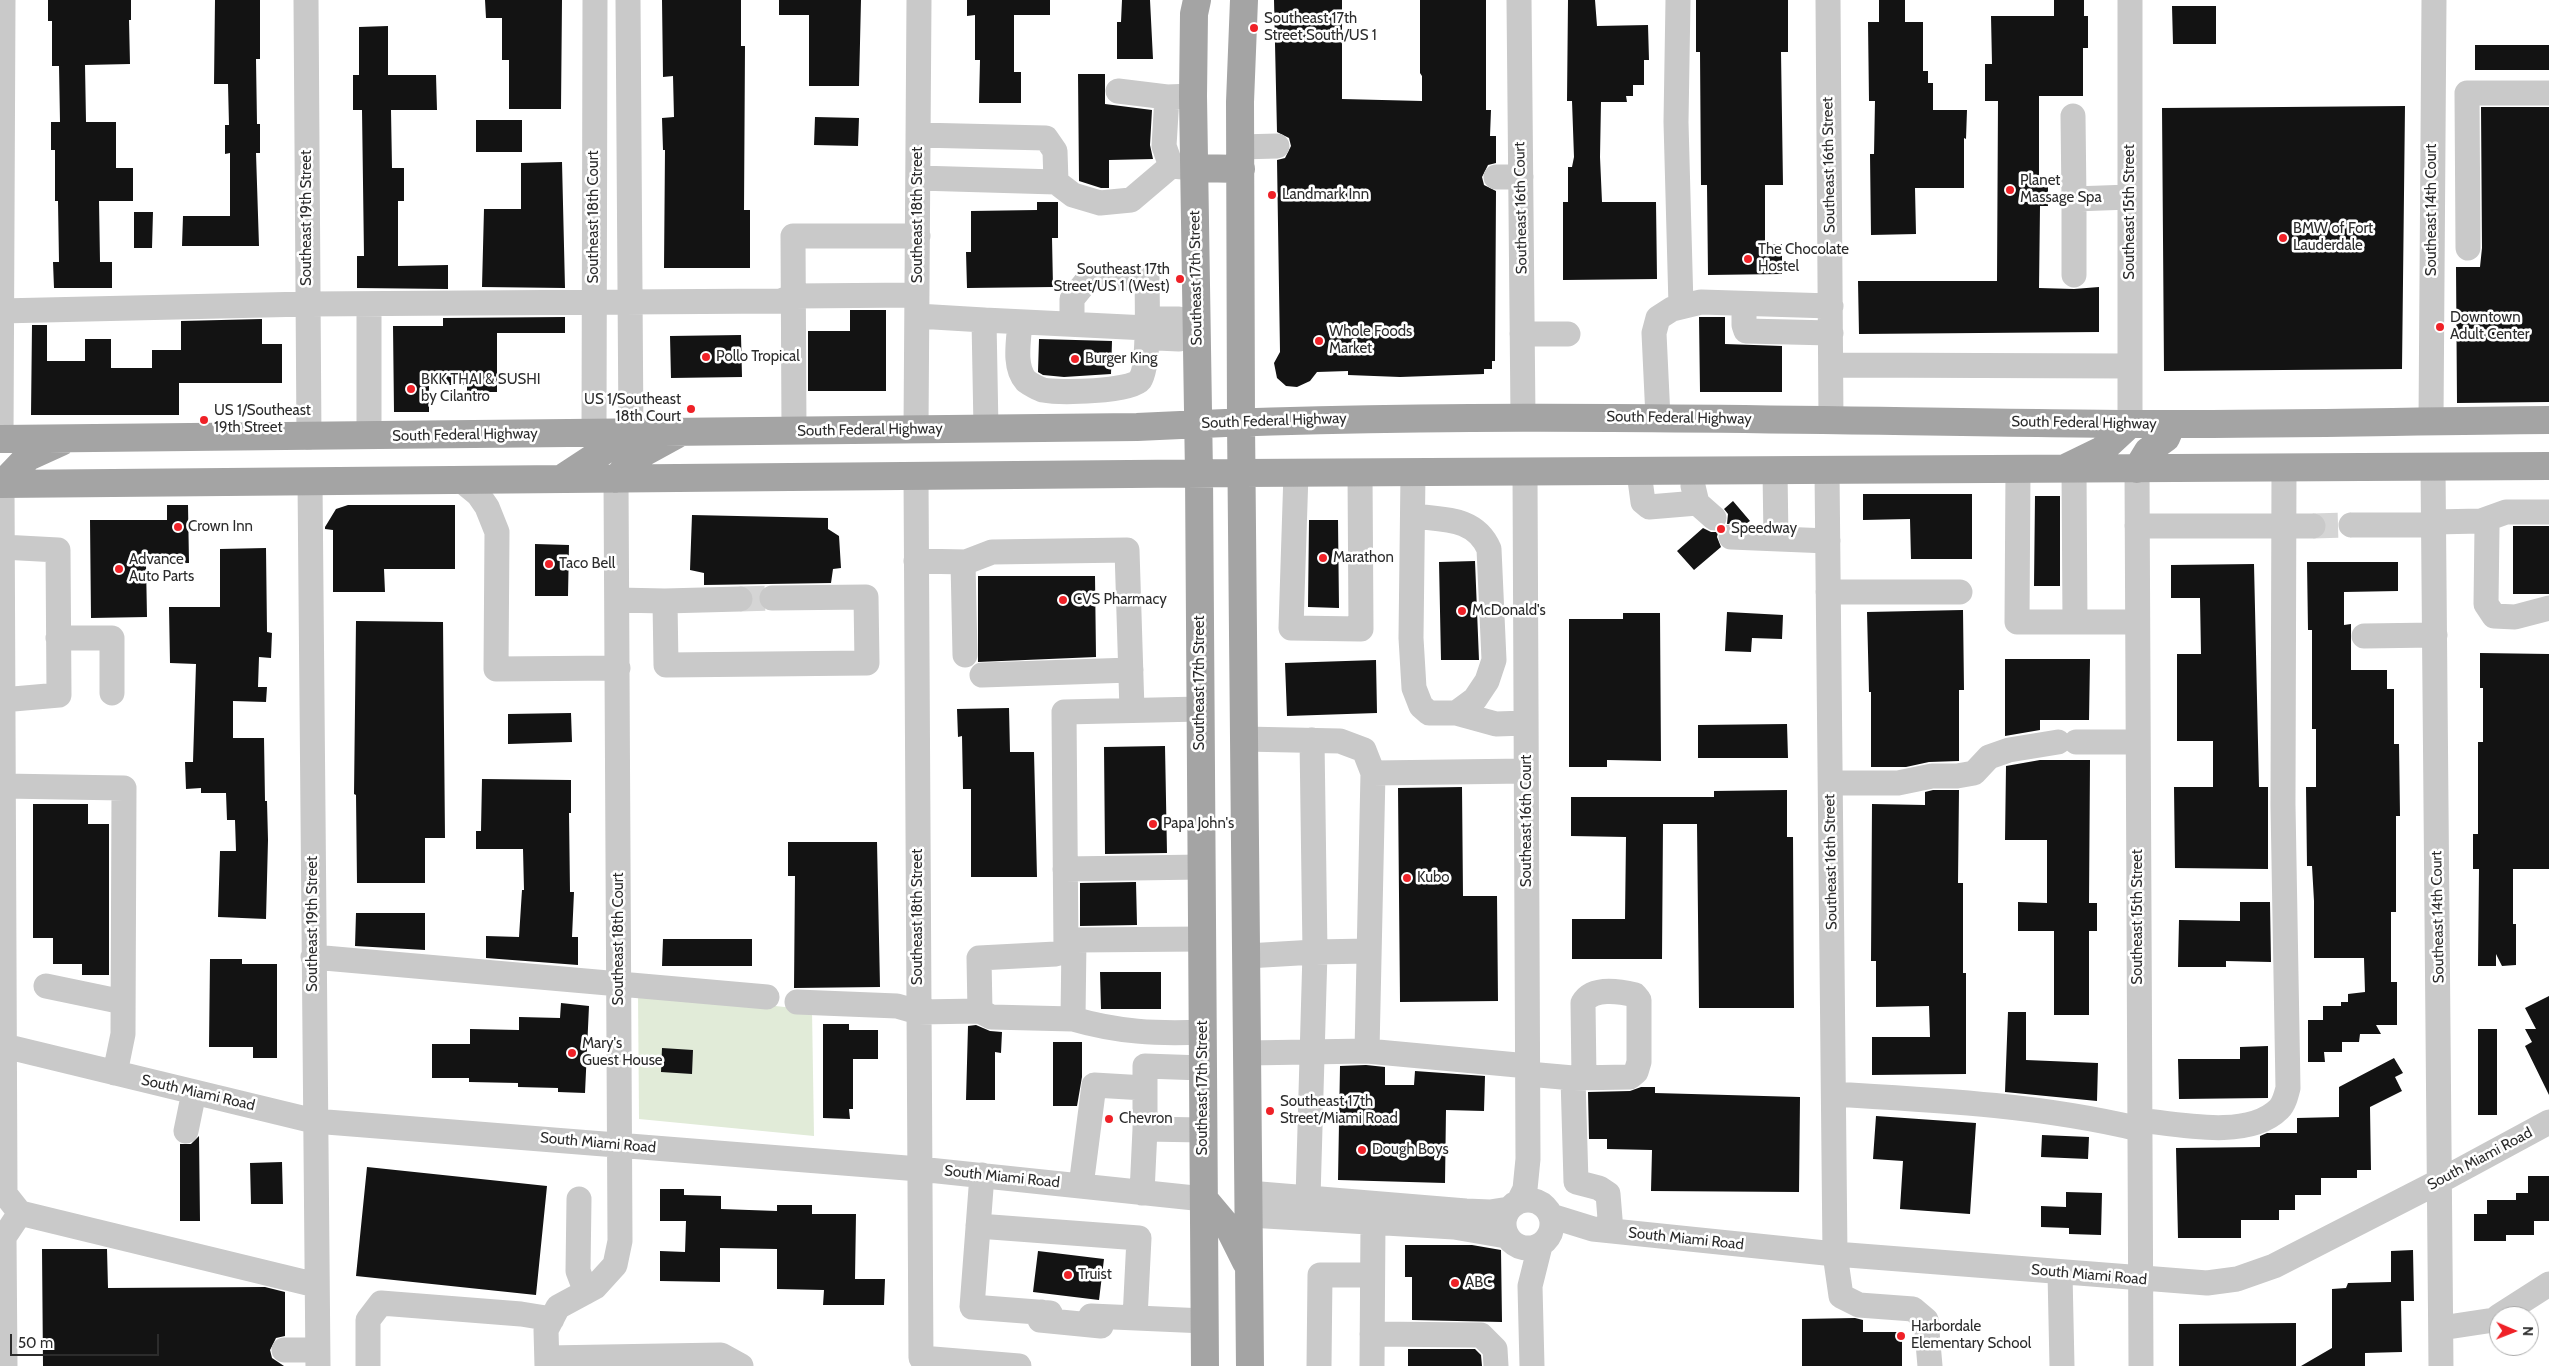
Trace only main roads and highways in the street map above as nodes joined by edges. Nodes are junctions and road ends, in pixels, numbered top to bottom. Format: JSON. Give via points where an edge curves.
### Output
{"nodes":[{"id":1,"x":1244,"y":0,"type":"edge"},
{"id":2,"x":1195,"y":5,"type":"edge"},
{"id":3,"x":1240,"y":158,"type":"junction"},
{"id":4,"x":1183,"y":167,"type":"junction"},
{"id":5,"x":2549,"y":420,"type":"edge"},
{"id":6,"x":1241,"y":423,"type":"junction"},
{"id":7,"x":1198,"y":424,"type":"junction"},
{"id":8,"x":2130,"y":424,"type":"junction"},
{"id":9,"x":2172,"y":424,"type":"junction"},
{"id":10,"x":631,"y":433,"type":"junction"},
{"id":11,"x":680,"y":433,"type":"junction"},
{"id":12,"x":69,"y":438,"type":"junction"},
{"id":13,"x":0,"y":439,"type":"edge"},
{"id":14,"x":2549,"y":466,"type":"edge"},
{"id":15,"x":2136,"y":469,"type":"junction"},
{"id":16,"x":2068,"y":470,"type":"junction"},
{"id":17,"x":1242,"y":473,"type":"junction"},
{"id":18,"x":1199,"y":474,"type":"junction"},
{"id":19,"x":561,"y":479,"type":"junction"},
{"id":20,"x":616,"y":479,"type":"junction"},
{"id":21,"x":1,"y":484,"type":"edge"},
{"id":22,"x":1204,"y":1199,"type":"junction"},
{"id":23,"x":1249,"y":1267,"type":"junction"},
{"id":24,"x":1205,"y":1366,"type":"edge"},
{"id":25,"x":1250,"y":1366,"type":"edge"}],
"edges":[{"from":1,"to":3,"type":"main road"},
{"from":2,"to":4,"type":"main road","name":"Southeast 17th Street","via":[[1180,97]]},
{"from":3,"to":4,"type":"main road"},
{"from":3,"to":6,"type":"main road"},
{"from":4,"to":7,"type":"main road","name":"Southeast 17th Street","via":[[1197,330]]},
{"from":5,"to":9,"type":"main road","name":"South Federal Highway"},
{"from":6,"to":7,"type":"main road","name":"South Federal Highway"},
{"from":6,"to":8,"type":"main road","name":"South Federal Highway","via":[[1523,417]]},
{"from":6,"to":17,"type":"main road"},
{"from":7,"to":11,"type":"main road","name":"South Federal Highway"},
{"from":7,"to":18,"type":"main road","name":"Southeast 17th Street"},
{"from":8,"to":9,"type":"main road","name":"South Federal Highway"},
{"from":8,"to":16,"type":"main road","via":[[2102,450]]},
{"from":9,"to":15,"type":"main road","via":[[2166,438],[2148,451]]},
{"from":10,"to":11,"type":"main road","name":"South Federal Highway"},
{"from":10,"to":12,"type":"main road","name":"South Federal Highway"},
{"from":10,"to":19,"type":"main road"},
{"from":11,"to":20,"type":"main road","via":[[634,458]]},
{"from":12,"to":13,"type":"main road","name":"South Federal Highway"},
{"from":12,"to":21,"type":"main road","via":[[28,457]]},
{"from":14,"to":15,"type":"main road"},
{"from":15,"to":16,"type":"main road"},
{"from":16,"to":17,"type":"main road"},
{"from":17,"to":18,"type":"main road"},
{"from":17,"to":23,"type":"main road"},
{"from":18,"to":20,"type":"main road"},
{"from":18,"to":22,"type":"main road","name":"Southeast 17th Street"},
{"from":19,"to":20,"type":"main road"},
{"from":19,"to":21,"type":"main road"},
{"from":22,"to":23,"type":"main road","via":[[1230,1230]]},
{"from":22,"to":24,"type":"main road","name":"Southeast 17th Street"},
{"from":23,"to":25,"type":"main road"}]}
